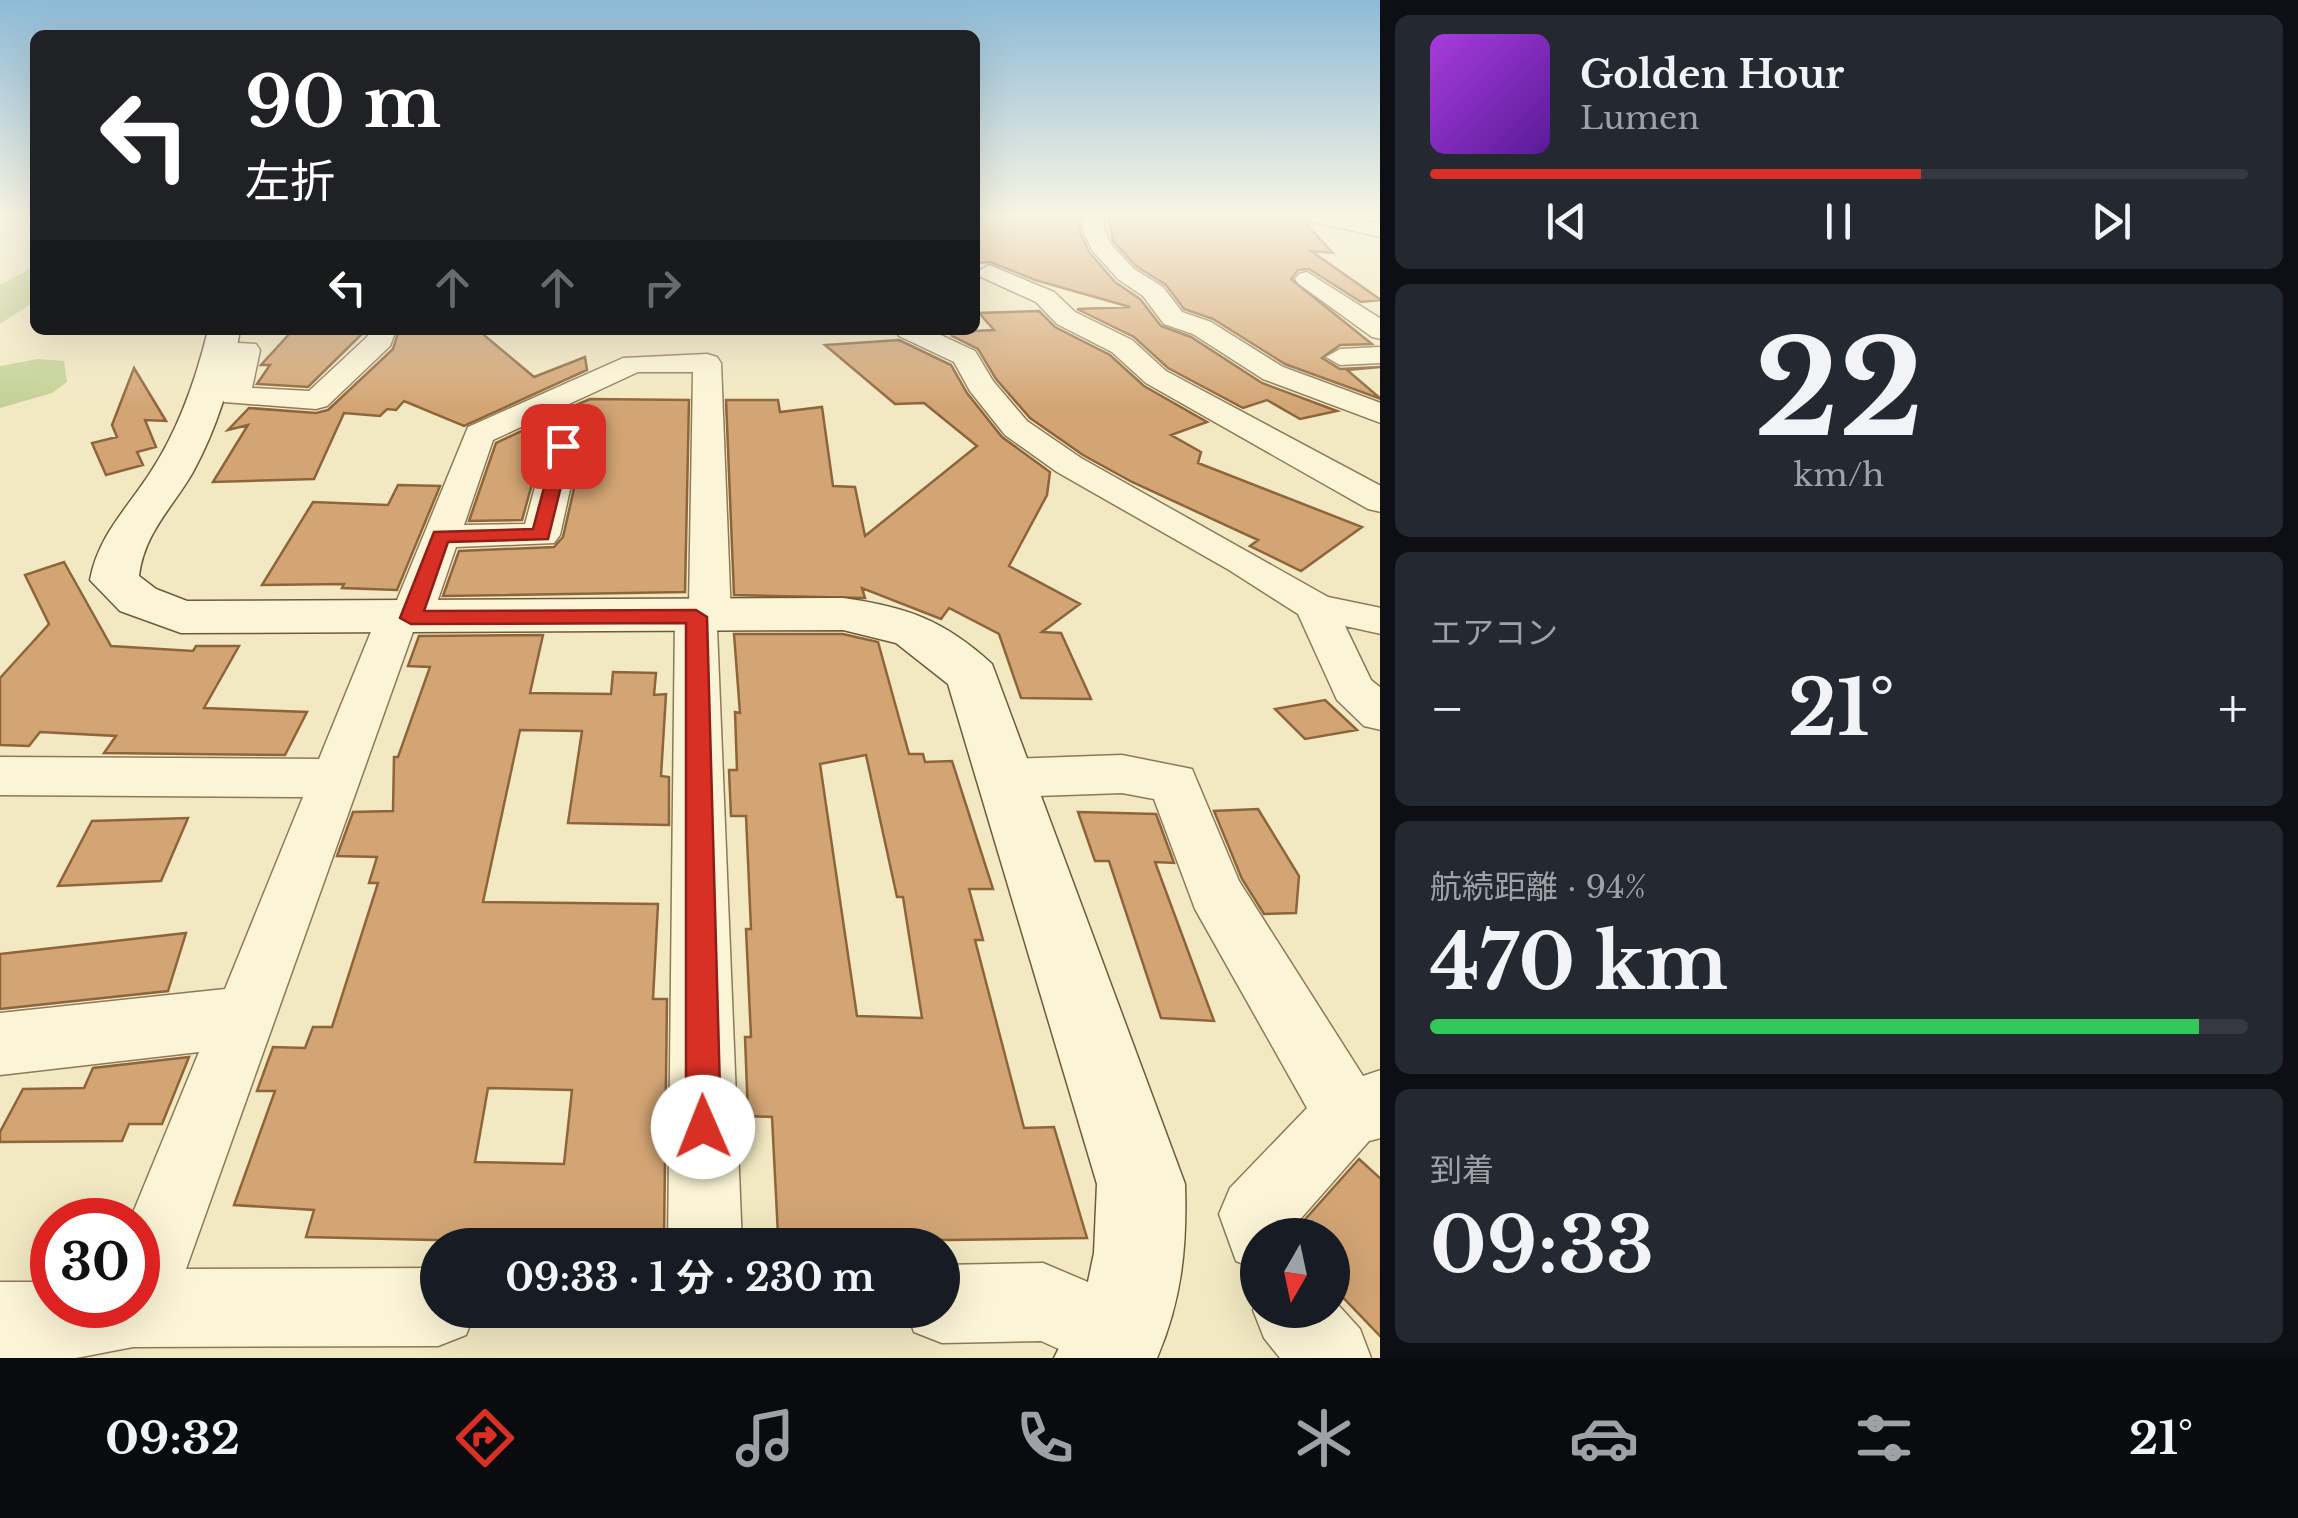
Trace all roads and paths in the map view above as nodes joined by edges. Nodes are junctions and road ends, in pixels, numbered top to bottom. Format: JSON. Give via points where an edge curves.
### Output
{"nodes":[{"id":1,"x":1006,"y":279,"type":"edge"},
{"id":2,"x":1134,"y":279,"type":"edge"},
{"id":3,"x":1310,"y":279,"type":"edge"},
{"id":4,"x":1380,"y":331,"type":"edge"},
{"id":5,"x":382,"y":335,"type":"edge"},
{"id":6,"x":919,"y":335,"type":"edge"},
{"id":7,"x":222,"y":340,"type":"edge"},
{"id":8,"x":1380,"y":355,"type":"edge"},
{"id":9,"x":1340,"y":357,"type":"dead end"},
{"id":10,"x":1273,"y":373,"type":"junction"},
{"id":11,"x":546,"y":404,"type":"junction"},
{"id":12,"x":1380,"y":414,"type":"edge"},
{"id":13,"x":1331,"y":474,"type":"junction"},
{"id":14,"x":1380,"y":501,"type":"edge"},
{"id":15,"x":441,"y":536,"type":"junction"},
{"id":16,"x":1315,"y":607,"type":"junction"},
{"id":17,"x":404,"y":617,"type":"junction"},
{"id":18,"x":703,"y":617,"type":"junction"},
{"id":19,"x":1380,"y":621,"type":"edge"},
{"id":20,"x":1380,"y":714,"type":"edge"},
{"id":21,"x":0,"y":776,"type":"edge"},
{"id":22,"x":335,"y":778,"type":"junction"},
{"id":23,"x":1006,"y":778,"type":"junction"},
{"id":24,"x":242,"y":1016,"type":"junction"},
{"id":25,"x":0,"y":1044,"type":"edge"},
{"id":26,"x":1364,"y":1109,"type":"edge"},
{"id":27,"x":1257,"y":1218,"type":"edge"},
{"id":28,"x":705,"y":1228,"type":"edge"},
{"id":29,"x":160,"y":1233,"type":"edge"},
{"id":30,"x":160,"y":1302,"type":"edge"},
{"id":31,"x":960,"y":1304,"type":"edge"},
{"id":32,"x":420,"y":1307,"type":"edge"},
{"id":33,"x":0,"y":1321,"type":"edge"},
{"id":34,"x":30,"y":1321,"type":"edge"},
{"id":35,"x":1307,"y":1328,"type":"edge"},
{"id":36,"x":1111,"y":1347,"type":"edge"},
{"id":37,"x":1332,"y":1358,"type":"edge"}],
"edges":[{"from":1,"to":13,"type":"street","via":[[1122,346],[1156,378]]},
{"from":2,"to":10,"type":"street","via":[[1173,318],[1202,328]]},
{"from":3,"to":4,"type":"street"},
{"from":5,"to":7,"type":"street","via":[[316,400],[235,396],[246,350]]},
{"from":6,"to":16,"type":"street","via":[[965,357],[1016,428],[1069,465]]},
{"from":7,"to":17,"type":"street","via":[[178,462],[116,552],[114,580],[138,600],[181,618]]},
{"from":8,"to":9,"type":"street"},
{"from":10,"to":12,"type":"street"},
{"from":10,"to":13,"type":"street","via":[[1326,420],[1322,443],[1336,465]]},
{"from":11,"to":15,"type":"street","via":[[479,434]]},
{"from":11,"to":15,"type":"street","via":[[570,417],[541,535]]},
{"from":11,"to":18,"type":"street","via":[[633,364],[706,363]]},
{"from":13,"to":14,"type":"street"},
{"from":15,"to":17,"type":"street"},
{"from":16,"to":19,"type":"street"},
{"from":16,"to":20,"type":"street","via":[[1353,689]]},
{"from":17,"to":18,"type":"street"},
{"from":17,"to":22,"type":"street"},
{"from":18,"to":23,"type":"street","via":[[843,614],[911,627],[973,677]]},
{"from":18,"to":28,"type":"street"},
{"from":21,"to":22,"type":"street"},
{"from":22,"to":24,"type":"street"},
{"from":23,"to":26,"type":"street","via":[[1122,774],[1174,783],[1215,892]]},
{"from":23,"to":36,"type":"street","via":[[1141,1184],[1142,1259]]},
{"from":24,"to":25,"type":"street"},
{"from":24,"to":29,"type":"street"},
{"from":26,"to":27,"type":"street"},
{"from":30,"to":32,"type":"street"},
{"from":31,"to":36,"type":"street","via":[[1042,1302]]},
{"from":33,"to":34,"type":"street"},
{"from":35,"to":37,"type":"street"}]}
